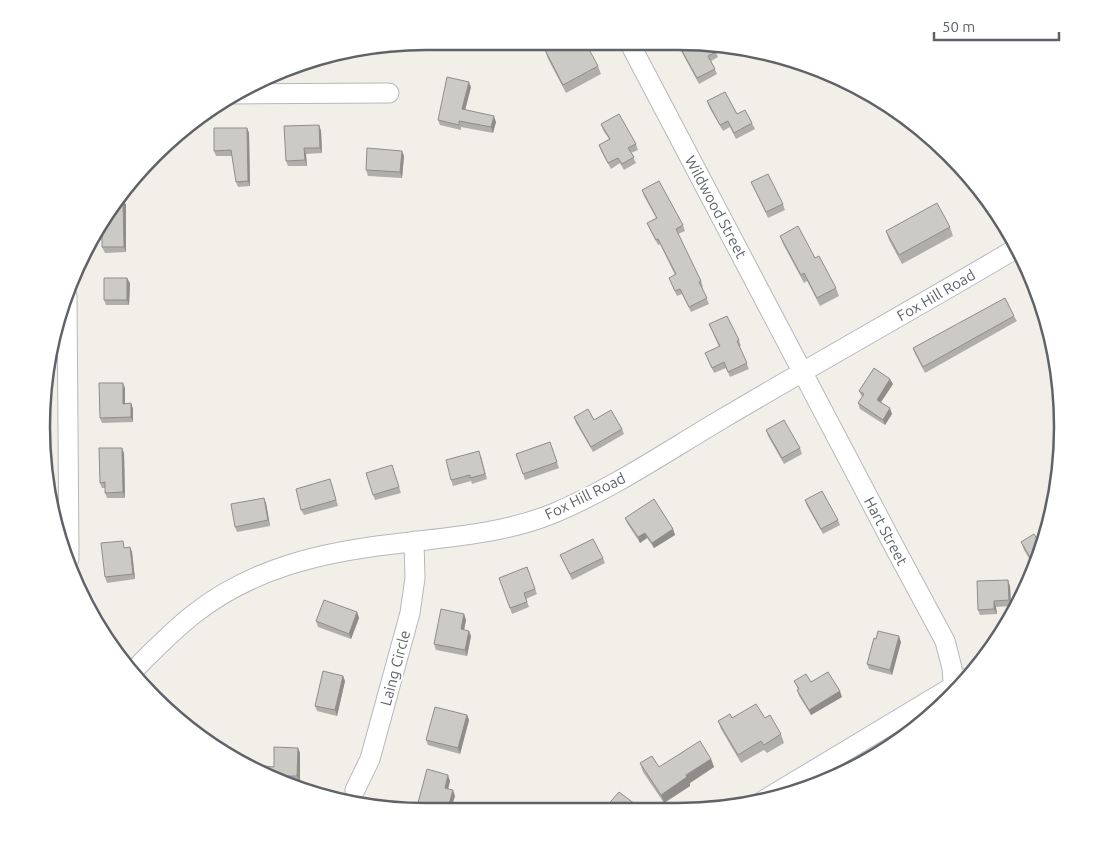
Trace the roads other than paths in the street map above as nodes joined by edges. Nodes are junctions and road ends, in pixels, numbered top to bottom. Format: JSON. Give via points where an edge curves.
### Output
{"nodes":[{"id":1,"x":633,"y":50,"type":"edge"},
{"id":2,"x":389,"y":93,"type":"dead end"},
{"id":3,"x":250,"y":94,"type":"edge"},
{"id":4,"x":1011,"y":252,"type":"edge"},
{"id":5,"x":67,"y":315,"type":"edge"},
{"id":6,"x":803,"y":372,"type":"junction"},
{"id":7,"x":414,"y":542,"type":"junction"},
{"id":8,"x":69,"y":544,"type":"edge"},
{"id":9,"x":137,"y":667,"type":"edge"},
{"id":10,"x":956,"y":680,"type":"edge"},
{"id":11,"x":941,"y":696,"type":"edge"},
{"id":12,"x":787,"y":787,"type":"edge"},
{"id":13,"x":355,"y":790,"type":"dead end"}],
"edges":[{"from":1,"to":6,"type":"street","name":"Wildwood Street"},
{"from":2,"to":3,"type":"street"},
{"from":4,"to":6,"type":"street","name":"Fox Hill Road"},
{"from":5,"to":8,"type":"street"},
{"from":6,"to":7,"type":"street","name":"Fox Hill Road","via":[[608,487],[552,514],[510,527]]},
{"from":6,"to":10,"type":"street","name":"Hart Street","via":[[942,633]]},
{"from":7,"to":9,"type":"street","name":"Fox Hill Road","via":[[315,556],[266,572],[233,588],[194,614]]},
{"from":7,"to":13,"type":"street","name":"Laing Circle","via":[[415,578],[408,621],[371,757]]},
{"from":11,"to":12,"type":"street"}]}
